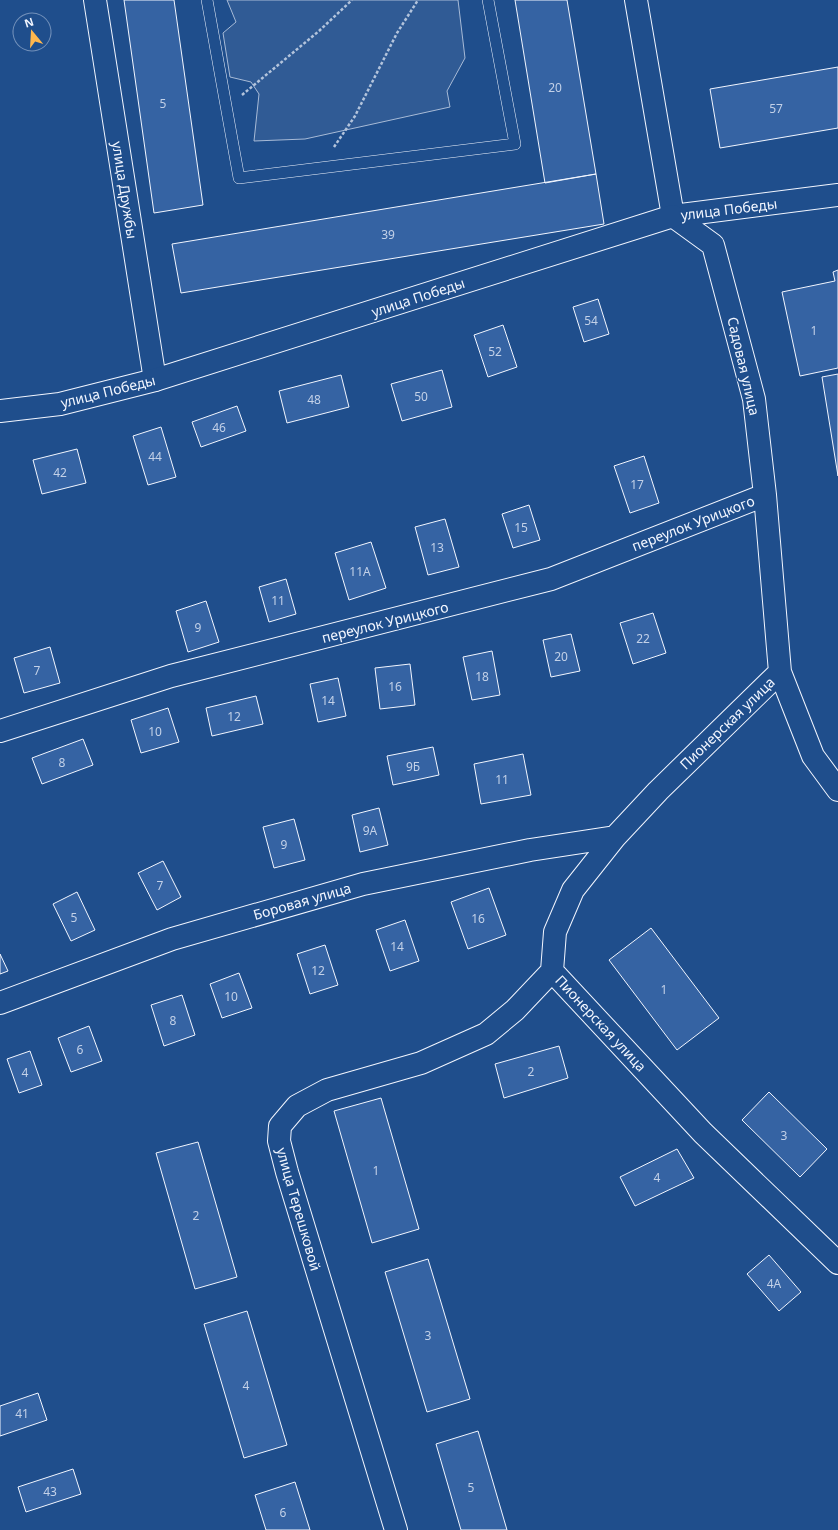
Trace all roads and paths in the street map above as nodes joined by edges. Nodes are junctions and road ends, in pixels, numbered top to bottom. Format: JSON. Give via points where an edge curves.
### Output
{"nodes":[{"id":1,"x":95,"y":0,"type":"edge"},
{"id":2,"x":208,"y":0,"type":"edge"},
{"id":3,"x":352,"y":0,"type":"edge"},
{"id":4,"x":418,"y":0,"type":"edge"},
{"id":5,"x":488,"y":0,"type":"edge"},
{"id":6,"x":636,"y":0,"type":"edge"},
{"id":7,"x":227,"y":110,"type":"junction"},
{"id":8,"x":319,"y":169,"type":"junction"},
{"id":9,"x":838,"y":195,"type":"edge"},
{"id":10,"x":673,"y":216,"type":"junction"},
{"id":11,"x":155,"y":380,"type":"junction"},
{"id":12,"x":0,"y":411,"type":"edge"},
{"id":13,"x":765,"y":495,"type":"junction"},
{"id":14,"x":780,"y":672,"type":"junction"},
{"id":15,"x":0,"y":731,"type":"edge"},
{"id":16,"x":838,"y":790,"type":"edge"},
{"id":17,"x":615,"y":837,"type":"junction"},
{"id":18,"x":552,"y":971,"type":"junction"},
{"id":19,"x":0,"y":1003,"type":"edge"},
{"id":20,"x":838,"y":1263,"type":"edge"},
{"id":21,"x":396,"y":1530,"type":"edge"}],
"edges":[{"from":1,"to":11,"type":"street","name":"улица Дружбы"},
{"from":2,"to":7,"type":"lane"},
{"from":3,"to":7,"type":"path"},
{"from":4,"to":8,"type":"path","via":[[397,34],[355,116]]},
{"from":5,"to":8,"type":"lane","via":[[515,144]]},
{"from":6,"to":10,"type":"street"},
{"from":7,"to":8,"type":"lane","via":[[239,178]]},
{"from":9,"to":10,"type":"street","name":"улица Победы"},
{"from":10,"to":11,"type":"street","name":"улица Победы"},
{"from":10,"to":13,"type":"street","name":"Садовая улица","via":[[713,245],[754,399]]},
{"from":11,"to":12,"type":"street","name":"улица Победы","via":[[60,404]]},
{"from":13,"to":14,"type":"street","name":"Садовая улица"},
{"from":13,"to":15,"type":"street","name":"переулок Урицкого","via":[[551,579],[171,676]]},
{"from":14,"to":16,"type":"street","name":"Садовая улица","via":[[813,756]]},
{"from":14,"to":17,"type":"street","name":"Пионерская улица","via":[[658,791]]},
{"from":17,"to":18,"type":"street","name":"Пионерская улица","via":[[574,890],[555,932]]},
{"from":17,"to":19,"type":"street","name":"Боровая улица","via":[[530,850],[363,884],[172,939]]},
{"from":18,"to":20,"type":"street","name":"Пионерская улица","via":[[704,1133]]},
{"from":18,"to":21,"type":"street","name":"улица Терешковой","via":[[515,1010],[486,1034],[421,1063],[327,1090],[297,1106],[280,1126],[279,1141],[287,1172]]}]}
